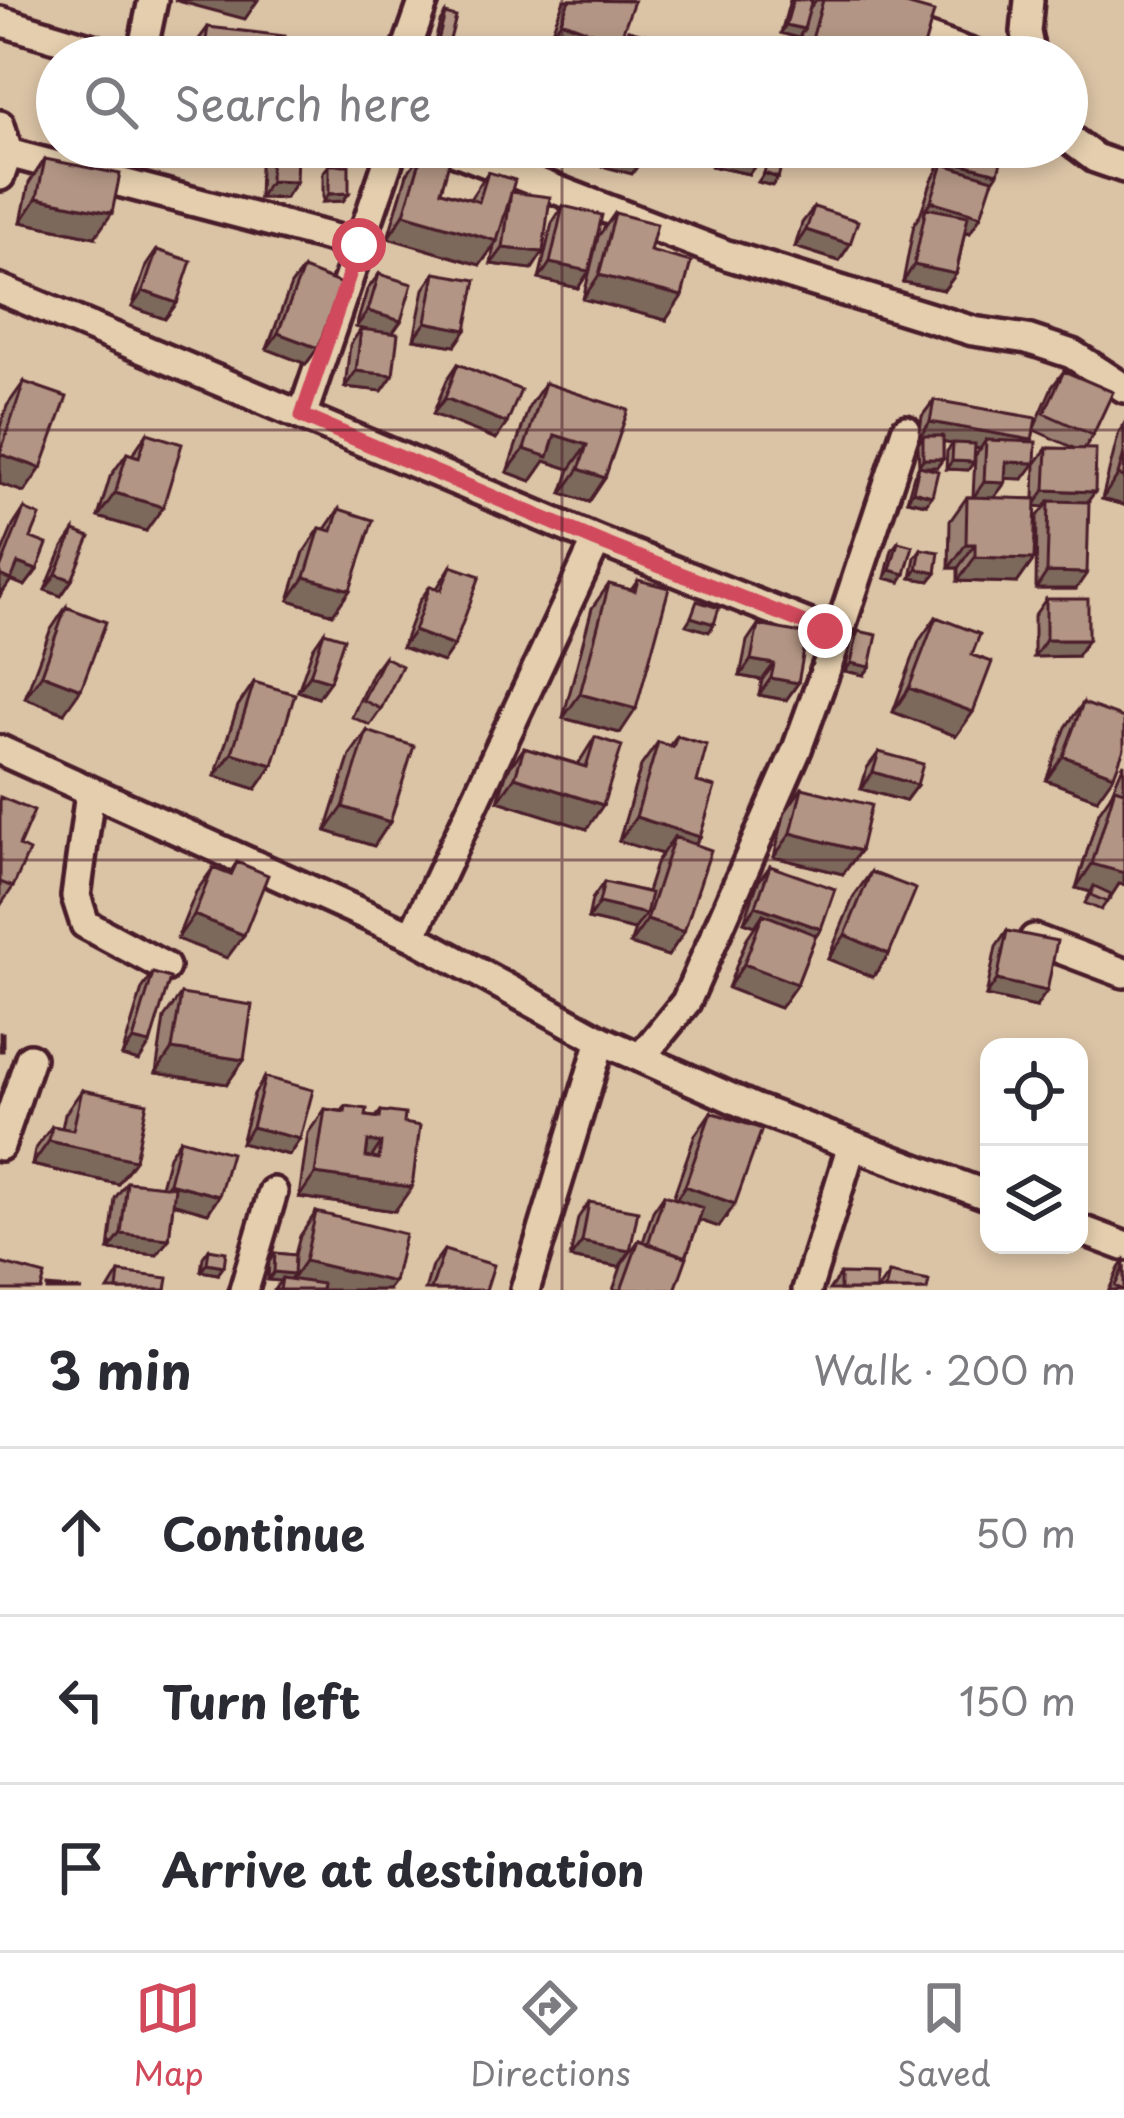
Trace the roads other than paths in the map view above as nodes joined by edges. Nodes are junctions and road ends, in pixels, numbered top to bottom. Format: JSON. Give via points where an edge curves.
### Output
{"nodes":[{"id":1,"x":153,"y":0,"type":"edge"},
{"id":2,"x":424,"y":0,"type":"edge"},
{"id":3,"x":1029,"y":0,"type":"edge"},
{"id":4,"x":860,"y":14,"type":"edge"},
{"id":5,"x":0,"y":20,"type":"edge"},
{"id":6,"x":51,"y":36,"type":"edge"},
{"id":7,"x":145,"y":36,"type":"edge"},
{"id":8,"x":411,"y":36,"type":"edge"},
{"id":9,"x":921,"y":36,"type":"edge"},
{"id":10,"x":1026,"y":36,"type":"edge"},
{"id":11,"x":3,"y":151,"type":"edge"},
{"id":12,"x":1088,"y":153,"type":"edge"},
{"id":13,"x":36,"y":160,"type":"edge"},
{"id":14,"x":67,"y":168,"type":"edge"},
{"id":15,"x":386,"y":168,"type":"edge"},
{"id":16,"x":500,"y":168,"type":"edge"},
{"id":17,"x":1124,"y":168,"type":"edge"},
{"id":18,"x":359,"y":245,"type":"junction"},
{"id":19,"x":0,"y":290,"type":"edge"},
{"id":20,"x":1124,"y":388,"type":"edge"},
{"id":21,"x":302,"y":416,"type":"junction"},
{"id":22,"x":906,"y":430,"type":"dead end"},
{"id":23,"x":597,"y":541,"type":"junction"},
{"id":24,"x":835,"y":644,"type":"junction"},
{"id":25,"x":0,"y":750,"type":"edge"},
{"id":26,"x":90,"y":793,"type":"junction"},
{"id":27,"x":412,"y":936,"type":"junction"},
{"id":28,"x":1034,"y":940,"type":"edge"},
{"id":29,"x":165,"y":967,"type":"dead end"},
{"id":30,"x":1124,"y":973,"type":"edge"},
{"id":31,"x":601,"y":1040,"type":"junction"},
{"id":32,"x":640,"y":1057,"type":"junction"},
{"id":33,"x":30,"y":1058,"type":"dead end"},
{"id":34,"x":852,"y":1145,"type":"junction"},
{"id":35,"x":0,"y":1147,"type":"edge"},
{"id":36,"x":273,"y":1192,"type":"dead end"},
{"id":37,"x":980,"y":1193,"type":"edge"},
{"id":38,"x":1088,"y":1232,"type":"edge"},
{"id":39,"x":1124,"y":1246,"type":"edge"},
{"id":40,"x":244,"y":1290,"type":"edge"},
{"id":41,"x":525,"y":1290,"type":"edge"},
{"id":42,"x":807,"y":1290,"type":"edge"}],
"edges":[{"from":1,"to":7,"type":"street"},
{"from":2,"to":8,"type":"street"},
{"from":3,"to":10,"type":"street"},
{"from":4,"to":9,"type":"street"},
{"from":5,"to":6,"type":"street"},
{"from":11,"to":13,"type":"street"},
{"from":12,"to":17,"type":"street"},
{"from":14,"to":18,"type":"street"},
{"from":15,"to":18,"type":"street"},
{"from":16,"to":20,"type":"street","via":[[727,255],[1072,354]]},
{"from":18,"to":21,"type":"street"},
{"from":19,"to":21,"type":"street"},
{"from":21,"to":23,"type":"street"},
{"from":22,"to":24,"type":"street"},
{"from":23,"to":24,"type":"street","via":[[825,631]]},
{"from":23,"to":27,"type":"street"},
{"from":24,"to":32,"type":"street","via":[[686,1001]]},
{"from":25,"to":26,"type":"street"},
{"from":26,"to":27,"type":"street"},
{"from":26,"to":29,"type":"street","via":[[76,896],[85,924]]},
{"from":27,"to":31,"type":"street"},
{"from":28,"to":30,"type":"street"},
{"from":31,"to":32,"type":"street"},
{"from":31,"to":41,"type":"street"},
{"from":32,"to":34,"type":"street"},
{"from":33,"to":35,"type":"street"},
{"from":34,"to":37,"type":"street"},
{"from":34,"to":42,"type":"street"},
{"from":36,"to":40,"type":"street"},
{"from":38,"to":39,"type":"street"}]}
